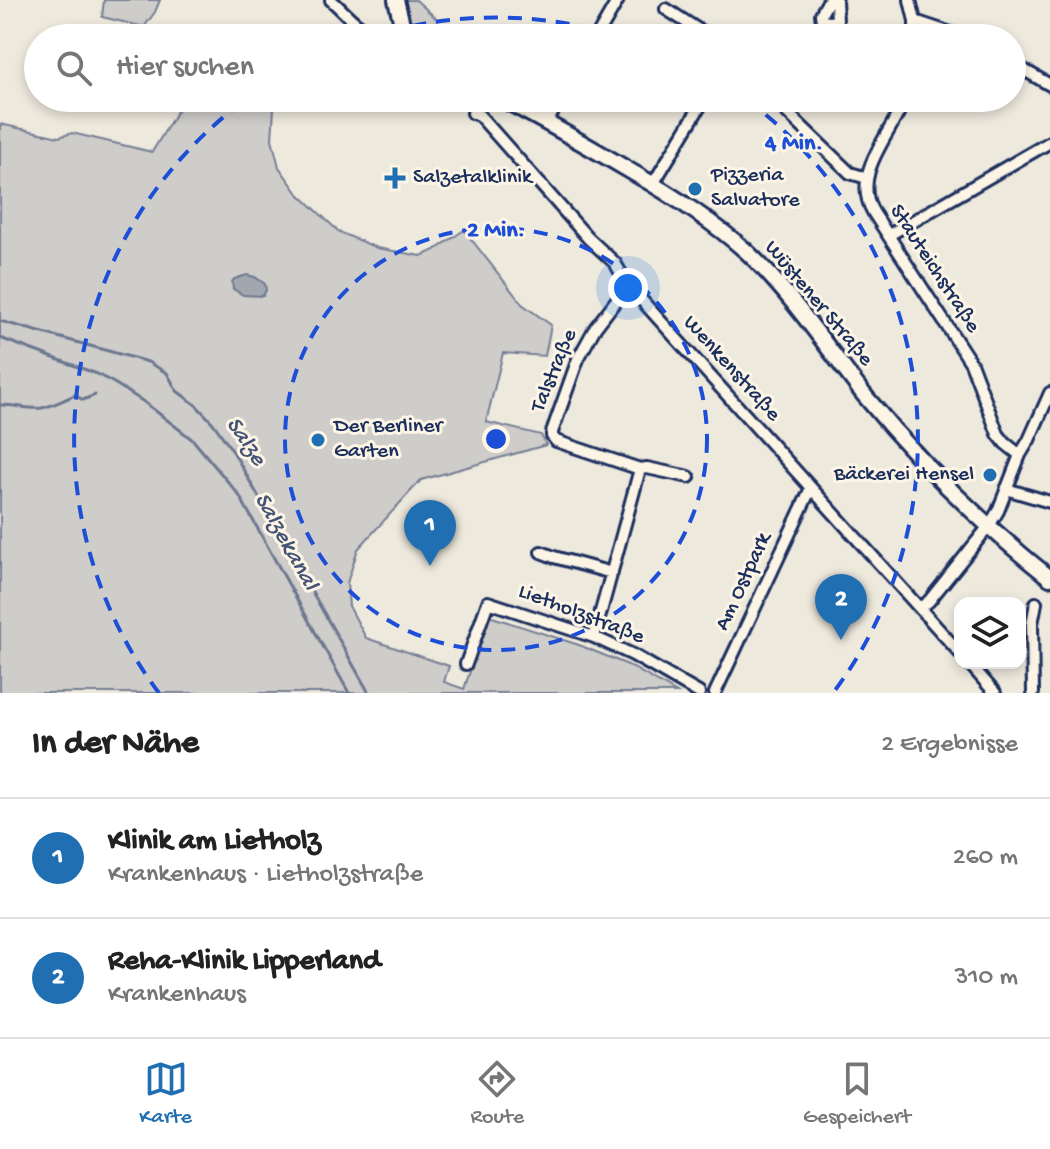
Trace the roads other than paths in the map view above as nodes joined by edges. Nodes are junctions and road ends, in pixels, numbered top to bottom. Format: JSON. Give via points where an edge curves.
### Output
{"nodes":[{"id":1,"x":331,"y":0,"type":"edge"},
{"id":2,"x":396,"y":0,"type":"edge"},
{"id":3,"x":618,"y":0,"type":"edge"},
{"id":4,"x":829,"y":0,"type":"edge"},
{"id":5,"x":836,"y":0,"type":"edge"},
{"id":6,"x":910,"y":0,"type":"edge"},
{"id":7,"x":666,"y":9,"type":"dead end"},
{"id":8,"x":915,"y":21,"type":"joint"},
{"id":9,"x":359,"y":24,"type":"edge"},
{"id":10,"x":403,"y":24,"type":"edge"},
{"id":11,"x":604,"y":24,"type":"edge"},
{"id":12,"x":689,"y":24,"type":"edge"},
{"id":13,"x":924,"y":24,"type":"edge"},
{"id":14,"x":1026,"y":71,"type":"edge"},
{"id":15,"x":1050,"y":85,"type":"edge"},
{"id":16,"x":527,"y":112,"type":"edge"},
{"id":17,"x":553,"y":112,"type":"edge"},
{"id":18,"x":697,"y":112,"type":"edge"},
{"id":19,"x":787,"y":112,"type":"edge"},
{"id":20,"x":898,"y":112,"type":"edge"},
{"id":21,"x":473,"y":113,"type":"dead end"},
{"id":22,"x":547,"y":122,"type":"junction"},
{"id":23,"x":1050,"y":142,"type":"edge"},
{"id":24,"x":867,"y":178,"type":"junction"},
{"id":25,"x":653,"y":184,"type":"junction"},
{"id":26,"x":889,"y":235,"type":"junction"},
{"id":27,"x":628,"y":285,"type":"junction"},
{"id":28,"x":1050,"y":393,"type":"edge"},
{"id":29,"x":1020,"y":455,"type":"junction"},
{"id":30,"x":640,"y":469,"type":"junction"},
{"id":31,"x":689,"y":477,"type":"dead end"},
{"id":32,"x":811,"y":488,"type":"junction"},
{"id":33,"x":1006,"y":489,"type":"junction"},
{"id":34,"x":1050,"y":502,"type":"edge"},
{"id":35,"x":989,"y":526,"type":"junction"},
{"id":36,"x":541,"y":552,"type":"dead end"},
{"id":37,"x":612,"y":573,"type":"junction"},
{"id":38,"x":1050,"y":578,"type":"edge"},
{"id":39,"x":1036,"y":603,"type":"dead end"},
{"id":40,"x":920,"y":608,"type":"junction"},
{"id":41,"x":594,"y":637,"type":"junction"},
{"id":42,"x":954,"y":646,"type":"edge"},
{"id":43,"x":466,"y":664,"type":"dead end"},
{"id":44,"x":974,"y":669,"type":"edge"},
{"id":45,"x":699,"y":693,"type":"edge"},
{"id":46,"x":715,"y":693,"type":"edge"},
{"id":47,"x":995,"y":693,"type":"edge"},
{"id":48,"x":1033,"y":693,"type":"edge"}],
"edges":[{"from":1,"to":9,"type":"street"},
{"from":2,"to":10,"type":"main road"},
{"from":3,"to":11,"type":"street"},
{"from":4,"to":5,"type":"street","via":[[822,21],[837,21]]},
{"from":6,"to":8,"type":"street"},
{"from":7,"to":12,"type":"street"},
{"from":8,"to":13,"type":"street"},
{"from":14,"to":15,"type":"street"},
{"from":16,"to":22,"type":"main road","name":"Wüstener Straße"},
{"from":17,"to":22,"type":"street"},
{"from":18,"to":25,"type":"street"},
{"from":19,"to":24,"type":"street","via":[[850,173]]},
{"from":20,"to":24,"type":"street"},
{"from":21,"to":27,"type":"street","name":"Wenkenstraße","via":[[615,263]]},
{"from":22,"to":25,"type":"main road","name":"Wüstener Straße"},
{"from":23,"to":26,"type":"street"},
{"from":24,"to":26,"type":"street","name":"Stauteichstraße","via":[[867,199]]},
{"from":25,"to":35,"type":"main road","name":"Wüstener Straße","via":[[747,252],[916,457]]},
{"from":26,"to":29,"type":"street","name":"Stauteichstraße","via":[[971,363],[998,434]]},
{"from":27,"to":30,"type":"street","name":"Talstraße","via":[[578,359],[552,436]]},
{"from":27,"to":32,"type":"street","name":"Wenkenstraße"},
{"from":28,"to":29,"type":"street"},
{"from":29,"to":33,"type":"street"},
{"from":30,"to":31,"type":"street","name":"Talstraße"},
{"from":30,"to":37,"type":"street"},
{"from":32,"to":40,"type":"street","name":"Wenkenstraße"},
{"from":32,"to":46,"type":"street","name":"Am Ostpark"},
{"from":33,"to":34,"type":"street"},
{"from":33,"to":35,"type":"street"},
{"from":35,"to":38,"type":"main road","name":"Wüstener Straße"},
{"from":35,"to":40,"type":"street"},
{"from":36,"to":37,"type":"street"},
{"from":37,"to":41,"type":"street"},
{"from":39,"to":48,"type":"street"},
{"from":40,"to":42,"type":"street","name":"Wenkenstraße"},
{"from":41,"to":43,"type":"street","name":"Lietholzstraße","via":[[488,602]]},
{"from":41,"to":45,"type":"street","name":"Lietholzstraße"},
{"from":44,"to":47,"type":"street"}]}
